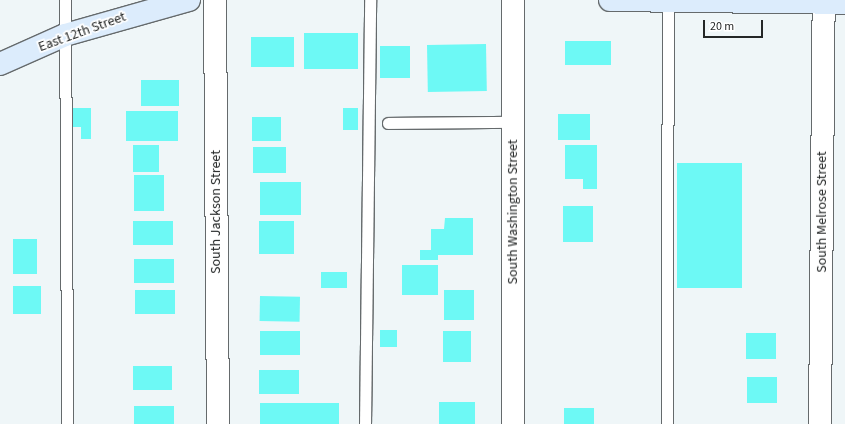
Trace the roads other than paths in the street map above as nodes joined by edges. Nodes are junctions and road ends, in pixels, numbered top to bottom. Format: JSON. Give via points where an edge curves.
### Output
{"nodes":[{"id":1,"x":65,"y":0,"type":"edge"},
{"id":2,"x":189,"y":0,"type":"edge"},
{"id":3,"x":216,"y":0,"type":"edge"},
{"id":4,"x":370,"y":0,"type":"edge"},
{"id":5,"x":513,"y":0,"type":"edge"},
{"id":6,"x":610,"y":0,"type":"edge"},
{"id":7,"x":668,"y":1,"type":"edge"},
{"id":8,"x":831,"y":2,"type":"edge"},
{"id":9,"x":65,"y":35,"type":"junction"},
{"id":10,"x":0,"y":64,"type":"edge"},
{"id":11,"x":388,"y":122,"type":"dead end"},
{"id":12,"x":513,"y":122,"type":"junction"},
{"id":13,"x":66,"y":424,"type":"edge"},
{"id":14,"x":218,"y":424,"type":"edge"},
{"id":15,"x":365,"y":424,"type":"edge"},
{"id":16,"x":514,"y":424,"type":"edge"},
{"id":17,"x":667,"y":424,"type":"edge"},
{"id":18,"x":820,"y":424,"type":"edge"}],
"edges":[{"from":1,"to":9,"type":"lane"},
{"from":2,"to":9,"type":"street","name":"East 12th Street"},
{"from":3,"to":14,"type":"street","name":"South Jackson Street"},
{"from":4,"to":15,"type":"lane"},
{"from":5,"to":12,"type":"street","name":"South Washington Street"},
{"from":6,"to":7,"type":"street"},
{"from":7,"to":8,"type":"street"},
{"from":7,"to":17,"type":"lane"},
{"from":8,"to":18,"type":"street","name":"South Melrose Street"},
{"from":9,"to":10,"type":"street","name":"East 12th Street"},
{"from":9,"to":13,"type":"lane"},
{"from":11,"to":12,"type":"lane"},
{"from":12,"to":16,"type":"street","name":"South Washington Street"}]}
